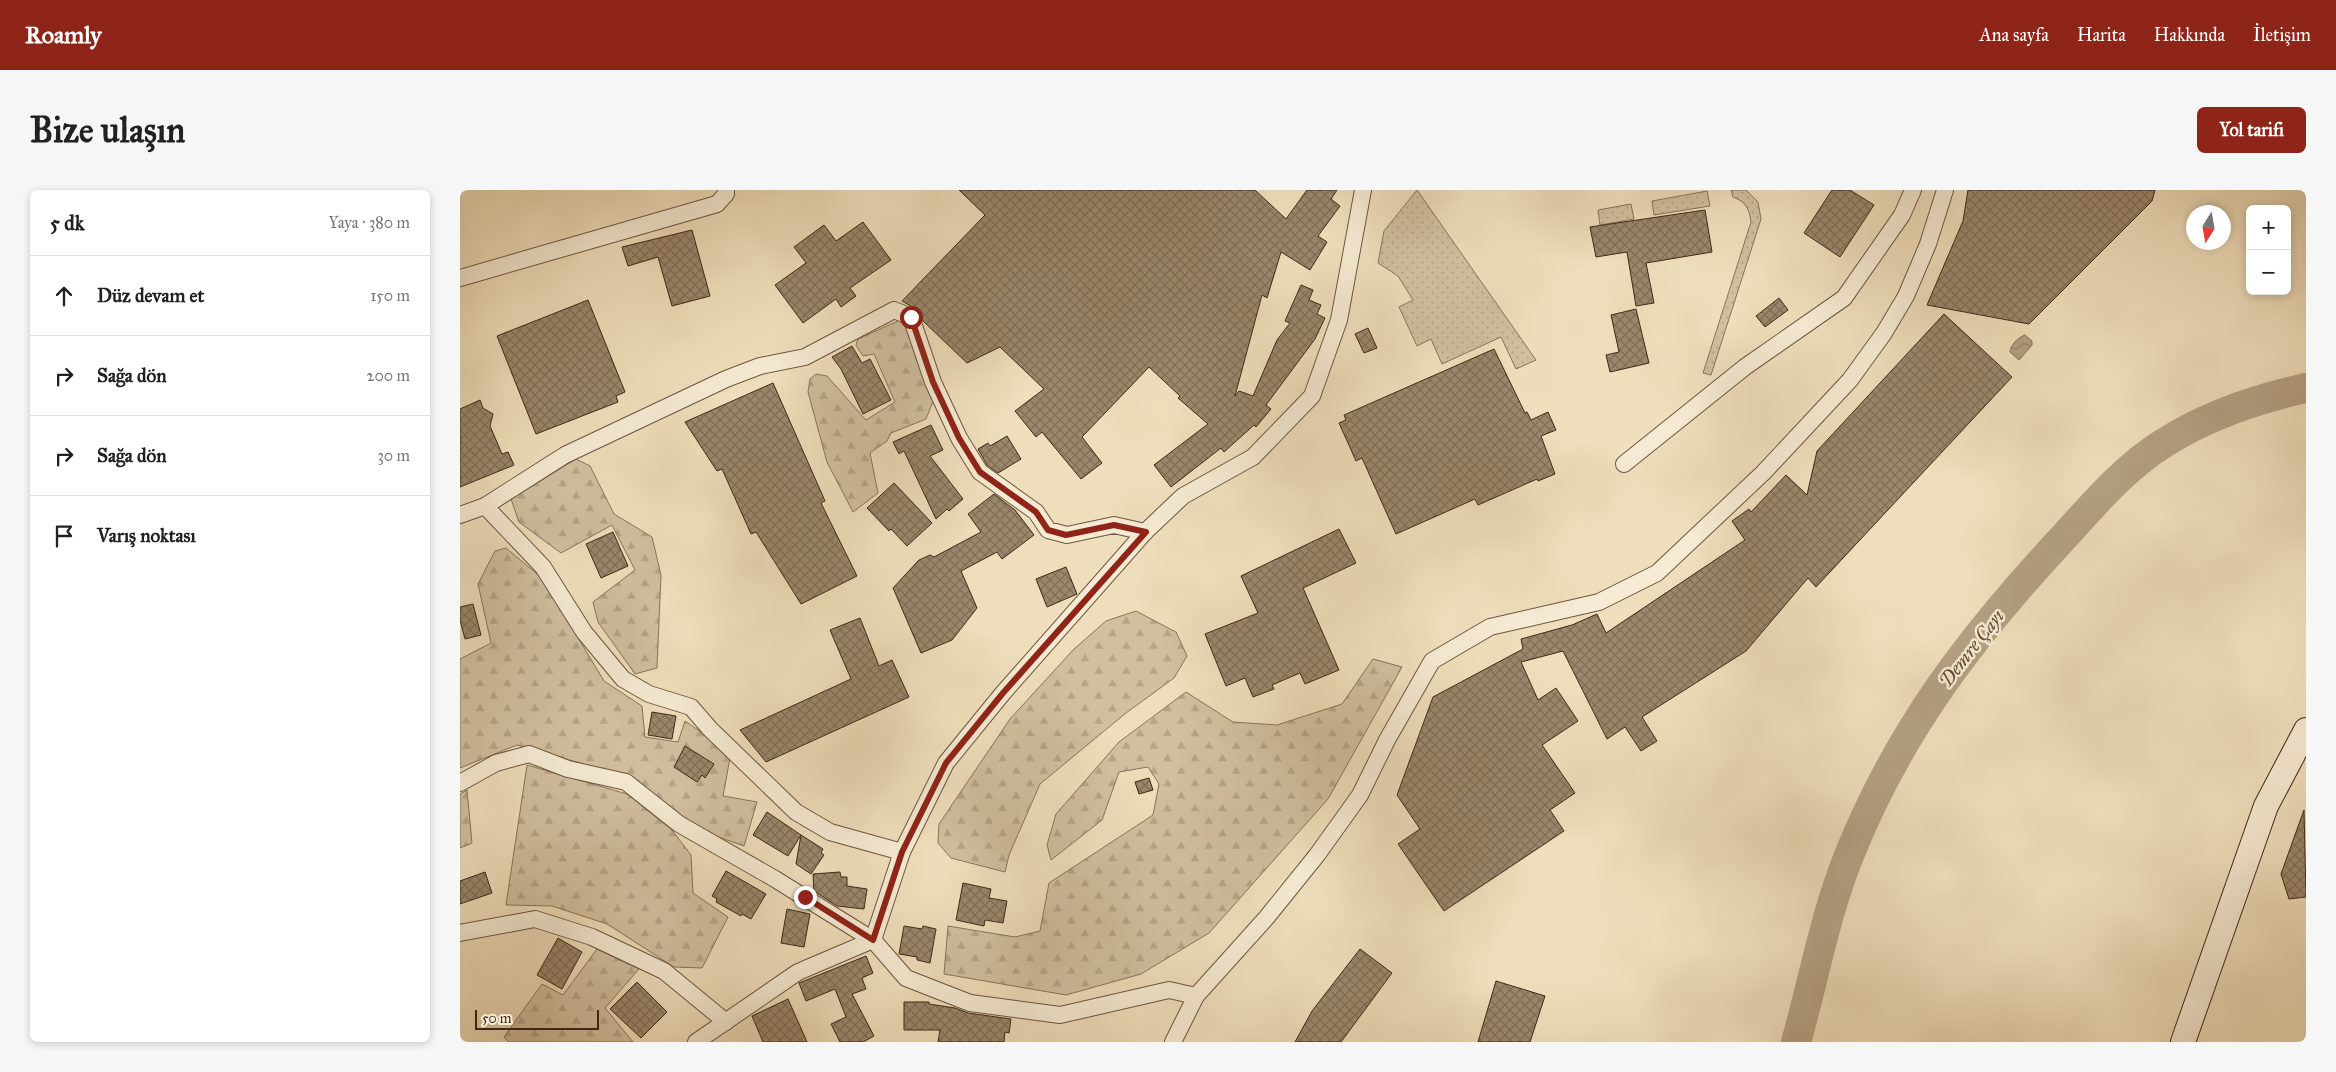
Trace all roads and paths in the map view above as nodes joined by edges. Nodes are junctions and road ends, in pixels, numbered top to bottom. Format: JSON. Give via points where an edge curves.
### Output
{"nodes":[{"id":1,"x":726,"y":190,"type":"edge"},
{"id":2,"x":1363,"y":190,"type":"edge"},
{"id":3,"x":1912,"y":190,"type":"edge"},
{"id":4,"x":1945,"y":190,"type":"edge"},
{"id":5,"x":460,"y":278,"type":"edge"},
{"id":6,"x":1624,"y":464,"type":"dead end"},
{"id":7,"x":486,"y":506,"type":"junction"},
{"id":8,"x":460,"y":515,"type":"edge"},
{"id":9,"x":1146,"y":532,"type":"junction"},
{"id":10,"x":2306,"y":730,"type":"edge"},
{"id":11,"x":460,"y":783,"type":"edge"},
{"id":12,"x":902,"y":852,"type":"junction"},
{"id":13,"x":460,"y":933,"type":"edge"},
{"id":14,"x":873,"y":940,"type":"junction"},
{"id":15,"x":1196,"y":996,"type":"junction"},
{"id":16,"x":726,"y":1022,"type":"junction"},
{"id":17,"x":696,"y":1042,"type":"edge"},
{"id":18,"x":1173,"y":1042,"type":"edge"},
{"id":19,"x":2183,"y":1042,"type":"edge"}],
"edges":[{"from":1,"to":5,"type":"street","via":[[717,204]]},
{"from":2,"to":9,"type":"street","via":[[1339,320],[1312,396],[1253,457],[1183,496]]},
{"from":3,"to":6,"type":"street","via":[[1902,215],[1844,298],[1745,367]]},
{"from":4,"to":15,"type":"street","via":[[1928,244],[1906,296],[1884,334],[1850,380],[1763,473],[1657,573],[1599,602],[1490,627],[1432,661],[1360,795],[1267,917]]},
{"from":7,"to":8,"type":"street"},
{"from":7,"to":9,"type":"street","via":[[565,455],[726,378],[760,366],[805,357],[894,310],[911,317],[933,382],[959,438],[980,472],[1036,512],[1048,530],[1066,535],[1114,525]]},
{"from":7,"to":12,"type":"street","via":[[543,567],[584,632],[623,679],[650,694],[691,707],[796,812],[830,832]]},
{"from":9,"to":12,"type":"street","via":[[1003,693],[946,763]]},
{"from":10,"to":19,"type":"street","via":[[2266,806]]},
{"from":11,"to":14,"type":"street","via":[[496,763],[529,754],[568,769],[626,782],[678,824]]},
{"from":12,"to":14,"type":"street"},
{"from":13,"to":16,"type":"street","via":[[535,919],[592,937],[664,971]]},
{"from":14,"to":15,"type":"street","via":[[906,978],[970,1003],[1060,1015],[1169,990]]},
{"from":14,"to":16,"type":"street","via":[[798,972]]},
{"from":15,"to":18,"type":"street"},
{"from":16,"to":17,"type":"street"}]}
